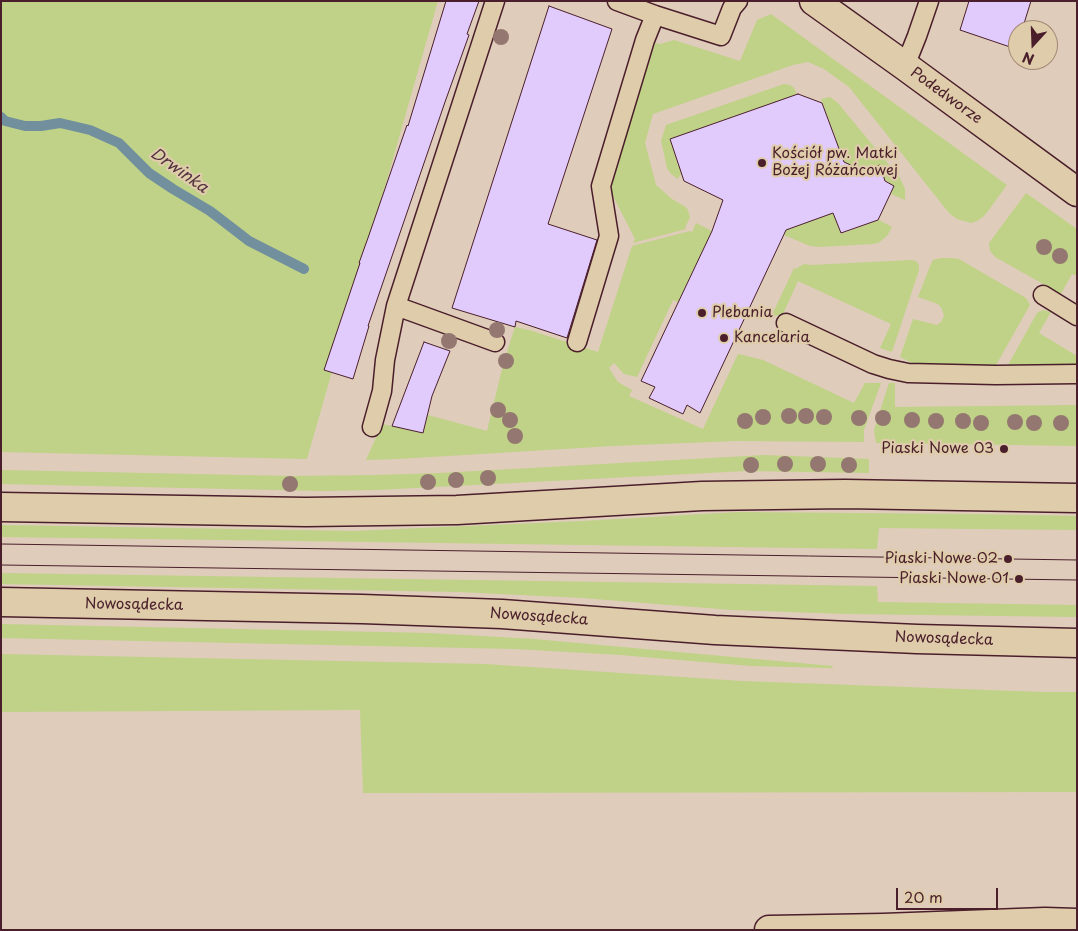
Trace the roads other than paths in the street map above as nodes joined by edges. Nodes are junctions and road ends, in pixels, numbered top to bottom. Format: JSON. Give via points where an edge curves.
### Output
{"nodes":[{"id":1,"x":494,"y":1,"type":"edge"},
{"id":2,"x":617,"y":1,"type":"edge"},
{"id":3,"x":738,"y":1,"type":"edge"},
{"id":4,"x":814,"y":1,"type":"edge"},
{"id":5,"x":929,"y":1,"type":"edge"},
{"id":6,"x":655,"y":15,"type":"junction"},
{"id":7,"x":905,"y":66,"type":"junction"},
{"id":8,"x":1077,"y":192,"type":"edge"},
{"id":9,"x":1043,"y":295,"type":"dead end"},
{"id":10,"x":396,"y":306,"type":"junction"},
{"id":11,"x":1077,"y":316,"type":"edge"},
{"id":12,"x":786,"y":323,"type":"dead end"},
{"id":13,"x":495,"y":342,"type":"dead end"},
{"id":14,"x":577,"y":342,"type":"dead end"},
{"id":15,"x":1077,"y":374,"type":"edge"},
{"id":16,"x":372,"y":427,"type":"dead end"},
{"id":17,"x":1077,"y":498,"type":"edge"},
{"id":18,"x":1,"y":506,"type":"edge"},
{"id":19,"x":1,"y":602,"type":"edge"},
{"id":20,"x":1077,"y":643,"type":"edge"},
{"id":21,"x":1077,"y":923,"type":"edge"},
{"id":22,"x":883,"y":929,"type":"edge"},
{"id":23,"x":769,"y":930,"type":"edge"}],
"edges":[{"from":1,"to":10,"type":"lane"},
{"from":2,"to":6,"type":"lane"},
{"from":3,"to":6,"type":"lane","via":[[721,36]]},
{"from":4,"to":7,"type":"main road","name":"Podedworze"},
{"from":5,"to":7,"type":"lane"},
{"from":6,"to":14,"type":"lane","via":[[601,186],[609,236]]},
{"from":7,"to":8,"type":"main road","name":"Podedworze"},
{"from":9,"to":11,"type":"lane"},
{"from":10,"to":13,"type":"lane"},
{"from":10,"to":16,"type":"lane","via":[[382,391]]},
{"from":12,"to":15,"type":"lane","via":[[889,370],[986,375]]},
{"from":17,"to":18,"type":"main road","via":[[845,494],[712,496],[457,510],[306,512]]},
{"from":19,"to":20,"type":"main road","name":"Nowosądecka","via":[[493,614],[715,630]]},
{"from":21,"to":22,"type":"main road"},
{"from":22,"to":23,"type":"main road"}]}
